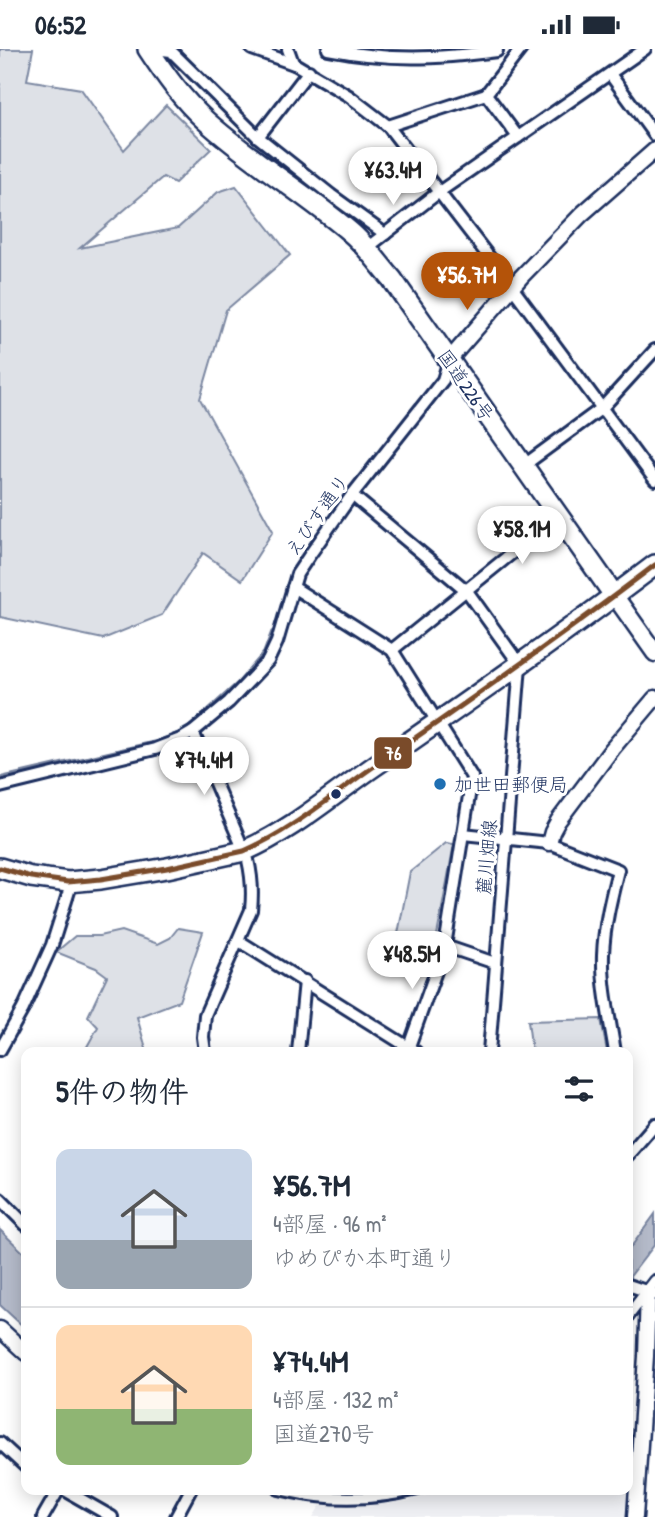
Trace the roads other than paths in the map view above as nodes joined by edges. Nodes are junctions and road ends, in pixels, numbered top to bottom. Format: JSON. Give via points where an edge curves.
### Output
{"nodes":[{"id":1,"x":148,"y":49,"type":"edge"},
{"id":2,"x":154,"y":49,"type":"edge"},
{"id":3,"x":252,"y":49,"type":"edge"},
{"id":4,"x":288,"y":49,"type":"edge"},
{"id":5,"x":328,"y":49,"type":"edge"},
{"id":6,"x":521,"y":49,"type":"edge"},
{"id":7,"x":645,"y":49,"type":"edge"},
{"id":8,"x":172,"y":50,"type":"edge"},
{"id":9,"x":497,"y":50,"type":"edge"},
{"id":10,"x":295,"y":64,"type":"junction"},
{"id":11,"x":309,"y":71,"type":"junction"},
{"id":12,"x":503,"y":71,"type":"junction"},
{"id":13,"x":610,"y":74,"type":"junction"},
{"id":14,"x":486,"y":93,"type":"junction"},
{"id":15,"x":388,"y":126,"type":"junction"},
{"id":16,"x":655,"y":136,"type":"edge"},
{"id":17,"x":258,"y":137,"type":"junction"},
{"id":18,"x":518,"y":137,"type":"junction"},
{"id":19,"x":655,"y":150,"type":"edge"},
{"id":20,"x":439,"y":192,"type":"junction"},
{"id":21,"x":385,"y":234,"type":"junction"},
{"id":22,"x":367,"y":248,"type":"junction"},
{"id":23,"x":512,"y":287,"type":"junction"},
{"id":24,"x":653,"y":358,"type":"edge"},
{"id":25,"x":449,"y":360,"type":"junction"},
{"id":26,"x":602,"y":408,"type":"junction"},
{"id":27,"x":523,"y":466,"type":"junction"},
{"id":28,"x":655,"y":480,"type":"edge"},
{"id":29,"x":352,"y":495,"type":"junction"},
{"id":30,"x":558,"y":516,"type":"junction"},
{"id":31,"x":655,"y":565,"type":"edge"},
{"id":32,"x":293,"y":587,"type":"junction"},
{"id":33,"x":467,"y":591,"type":"junction"},
{"id":34,"x":614,"y":595,"type":"junction"},
{"id":35,"x":392,"y":650,"type":"junction"},
{"id":36,"x":655,"y":653,"type":"edge"},
{"id":37,"x":520,"y":665,"type":"junction"},
{"id":38,"x":655,"y":698,"type":"edge"},
{"id":39,"x":438,"y":723,"type":"junction"},
{"id":40,"x":193,"y":732,"type":"junction"},
{"id":41,"x":0,"y":787,"type":"edge"},
{"id":42,"x":463,"y":834,"type":"junction"},
{"id":43,"x":505,"y":839,"type":"junction"},
{"id":44,"x":549,"y":843,"type":"junction"},
{"id":45,"x":244,"y":851,"type":"junction"},
{"id":46,"x":0,"y":868,"type":"edge"},
{"id":47,"x":68,"y":881,"type":"junction"},
{"id":48,"x":239,"y":941,"type":"junction"},
{"id":49,"x":445,"y":946,"type":"junction"},
{"id":50,"x":495,"y":963,"type":"junction"},
{"id":51,"x":304,"y":981,"type":"junction"},
{"id":52,"x":204,"y":1047,"type":"edge"},
{"id":53,"x":298,"y":1047,"type":"edge"},
{"id":54,"x":405,"y":1047,"type":"edge"},
{"id":55,"x":411,"y":1047,"type":"edge"},
{"id":56,"x":489,"y":1047,"type":"edge"},
{"id":57,"x":614,"y":1047,"type":"edge"},
{"id":58,"x":0,"y":1050,"type":"edge"},
{"id":59,"x":655,"y":1124,"type":"edge"},
{"id":60,"x":633,"y":1150,"type":"edge"},
{"id":61,"x":0,"y":1199,"type":"edge"},
{"id":62,"x":21,"y":1220,"type":"edge"},
{"id":63,"x":650,"y":1288,"type":"edge"},
{"id":64,"x":633,"y":1310,"type":"edge"},
{"id":65,"x":0,"y":1329,"type":"edge"},
{"id":66,"x":21,"y":1348,"type":"edge"},
{"id":67,"x":648,"y":1414,"type":"edge"},
{"id":68,"x":634,"y":1435,"type":"edge"},
{"id":69,"x":0,"y":1443,"type":"edge"},
{"id":70,"x":21,"y":1462,"type":"edge"},
{"id":71,"x":57,"y":1495,"type":"edge"},
{"id":72,"x":72,"y":1495,"type":"edge"},
{"id":73,"x":188,"y":1495,"type":"edge"},
{"id":74,"x":313,"y":1495,"type":"edge"},
{"id":75,"x":385,"y":1495,"type":"edge"},
{"id":76,"x":43,"y":1517,"type":"edge"},
{"id":77,"x":112,"y":1517,"type":"edge"},
{"id":78,"x":176,"y":1517,"type":"edge"},
{"id":79,"x":635,"y":1517,"type":"edge"}],
"edges":[{"from":1,"to":22,"type":"highway","name":"国道226号","via":[[205,120]]},
{"from":2,"to":8,"type":"street"},
{"from":3,"to":10,"type":"street"},
{"from":4,"to":10,"type":"street"},
{"from":5,"to":9,"type":"street","via":[[373,57],[425,58]]},
{"from":6,"to":12,"type":"street"},
{"from":7,"to":13,"type":"street"},
{"from":8,"to":17,"type":"street"},
{"from":9,"to":12,"type":"street"},
{"from":10,"to":11,"type":"street"},
{"from":11,"to":15,"type":"street"},
{"from":11,"to":17,"type":"street"},
{"from":12,"to":14,"type":"street"},
{"from":13,"to":16,"type":"street"},
{"from":13,"to":18,"type":"street"},
{"from":14,"to":15,"type":"street"},
{"from":14,"to":18,"type":"street"},
{"from":15,"to":20,"type":"street"},
{"from":17,"to":21,"type":"street"},
{"from":18,"to":20,"type":"street"},
{"from":19,"to":23,"type":"street","via":[[582,213]]},
{"from":20,"to":21,"type":"street"},
{"from":20,"to":23,"type":"street"},
{"from":21,"to":22,"type":"street"},
{"from":22,"to":25,"type":"highway","name":"国道226号"},
{"from":23,"to":25,"type":"street"},
{"from":23,"to":26,"type":"street"},
{"from":24,"to":26,"type":"street"},
{"from":25,"to":27,"type":"highway","name":"国道226号"},
{"from":25,"to":29,"type":"street","name":"えびす通り","via":[[443,380]]},
{"from":26,"to":27,"type":"street"},
{"from":26,"to":28,"type":"street"},
{"from":27,"to":30,"type":"highway","name":"国道226号"},
{"from":29,"to":32,"type":"street","name":"えびす通り","via":[[297,574]]},
{"from":29,"to":33,"type":"street"},
{"from":30,"to":33,"type":"street"},
{"from":30,"to":34,"type":"highway","name":"国道226号"},
{"from":31,"to":34,"type":"highway"},
{"from":32,"to":35,"type":"street"},
{"from":32,"to":40,"type":"street","name":"えびす通り","via":[[268,661]]},
{"from":33,"to":35,"type":"street"},
{"from":33,"to":37,"type":"street"},
{"from":34,"to":36,"type":"main road"},
{"from":34,"to":37,"type":"highway"},
{"from":35,"to":39,"type":"street"},
{"from":37,"to":39,"type":"highway"},
{"from":37,"to":43,"type":"street","name":"麓川畑線"},
{"from":38,"to":44,"type":"street","via":[[558,821]]},
{"from":39,"to":42,"type":"street","via":[[472,777]]},
{"from":39,"to":45,"type":"highway","via":[[292,825]]},
{"from":40,"to":41,"type":"street","name":"えびす通り","via":[[155,749]]},
{"from":40,"to":45,"type":"street"},
{"from":42,"to":43,"type":"street"},
{"from":42,"to":49,"type":"street"},
{"from":43,"to":44,"type":"street"},
{"from":43,"to":50,"type":"street","name":"麓川畑線"},
{"from":44,"to":57,"type":"street","via":[[618,870],[603,955]]},
{"from":45,"to":47,"type":"highway","via":[[167,868]]},
{"from":45,"to":48,"type":"street","via":[[253,891]]},
{"from":46,"to":47,"type":"highway"},
{"from":47,"to":58,"type":"street","via":[[52,945]]},
{"from":48,"to":51,"type":"street"},
{"from":48,"to":52,"type":"street","via":[[205,1015]]},
{"from":49,"to":50,"type":"street"},
{"from":49,"to":55,"type":"street"},
{"from":50,"to":56,"type":"street","name":"麓川畑線"},
{"from":51,"to":53,"type":"street"},
{"from":51,"to":54,"type":"street"},
{"from":59,"to":60,"type":"street"},
{"from":61,"to":62,"type":"street"},
{"from":63,"to":64,"type":"street"},
{"from":63,"to":67,"type":"street"},
{"from":65,"to":66,"type":"street"},
{"from":67,"to":68,"type":"street"},
{"from":68,"to":79,"type":"street"},
{"from":69,"to":70,"type":"street"},
{"from":71,"to":76,"type":"street"},
{"from":72,"to":77,"type":"street"},
{"from":73,"to":78,"type":"street"},
{"from":74,"to":75,"type":"street"}]}
